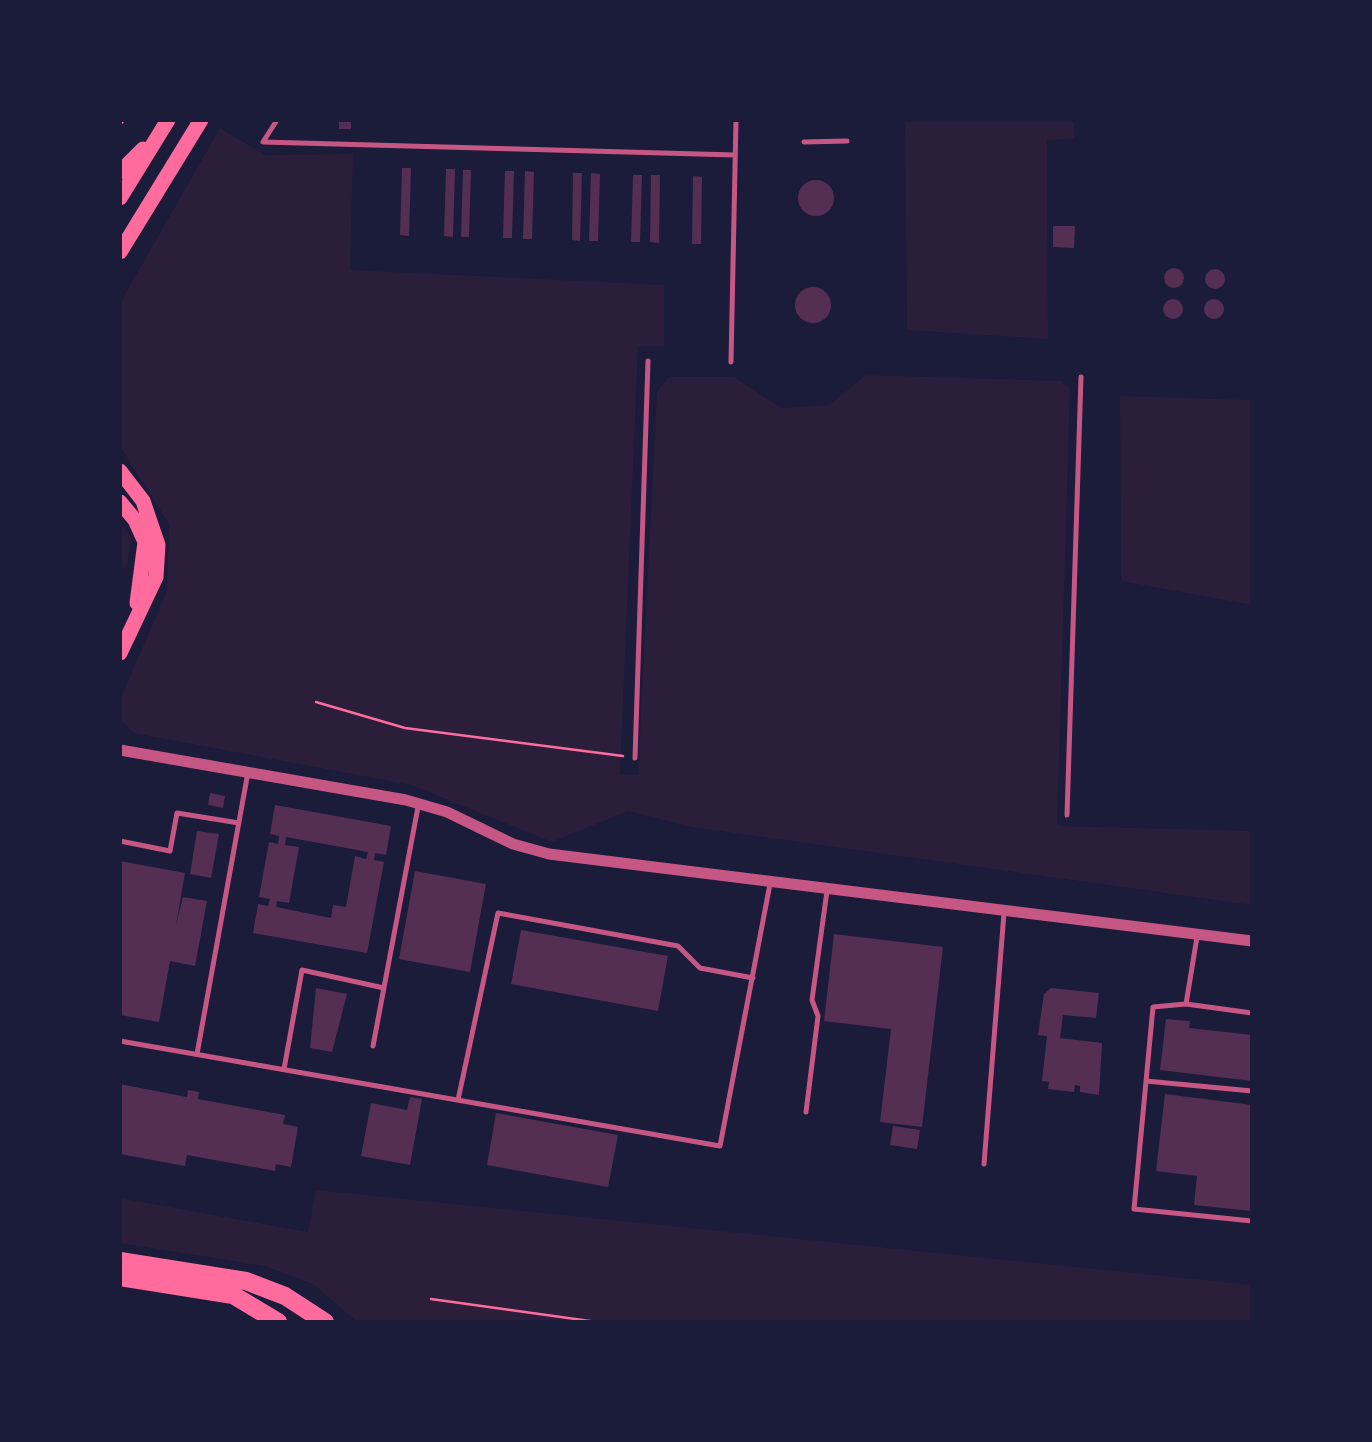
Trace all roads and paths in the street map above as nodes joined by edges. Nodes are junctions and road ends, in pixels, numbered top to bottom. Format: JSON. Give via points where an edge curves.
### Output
{"nodes":[{"id":1,"x":201,"y":120,"type":"edge"},
{"id":2,"x":277,"y":120,"type":"edge"},
{"id":3,"x":736,"y":120,"type":"edge"},
{"id":4,"x":164,"y":126,"type":"edge"},
{"id":5,"x":847,"y":141,"type":"dead end"},
{"id":6,"x":804,"y":142,"type":"dead end"},
{"id":7,"x":735,"y":155,"type":"junction"},
{"id":8,"x":120,"y":172,"type":"edge"},
{"id":9,"x":120,"y":198,"type":"edge"},
{"id":10,"x":120,"y":255,"type":"edge"},
{"id":11,"x":648,"y":361,"type":"dead end"},
{"id":12,"x":732,"y":362,"type":"dead end"},
{"id":13,"x":1081,"y":377,"type":"dead end"},
{"id":14,"x":120,"y":471,"type":"edge"},
{"id":15,"x":120,"y":502,"type":"edge"},
{"id":16,"x":133,"y":621,"type":"junction"},
{"id":17,"x":120,"y":652,"type":"edge"},
{"id":18,"x":316,"y":702,"type":"dead end"},
{"id":19,"x":120,"y":750,"type":"edge"},
{"id":20,"x":634,"y":758,"type":"joint"},
{"id":21,"x":248,"y":772,"type":"junction"},
{"id":22,"x":418,"y":804,"type":"junction"},
{"id":23,"x":1066,"y":815,"type":"dead end"},
{"id":24,"x":239,"y":824,"type":"junction"},
{"id":25,"x":120,"y":841,"type":"edge"},
{"id":26,"x":771,"y":882,"type":"junction"},
{"id":27,"x":828,"y":888,"type":"junction"},
{"id":28,"x":1004,"y":910,"type":"junction"},
{"id":29,"x":1198,"y":934,"type":"junction"},
{"id":30,"x":1252,"y":941,"type":"edge"},
{"id":31,"x":753,"y":978,"type":"junction"},
{"id":32,"x":384,"y":988,"type":"junction"},
{"id":33,"x":1186,"y":1004,"type":"junction"},
{"id":34,"x":1252,"y":1013,"type":"edge"},
{"id":35,"x":120,"y":1041,"type":"edge"},
{"id":36,"x":373,"y":1046,"type":"dead end"},
{"id":37,"x":197,"y":1054,"type":"junction"},
{"id":38,"x":284,"y":1069,"type":"junction"},
{"id":39,"x":1146,"y":1081,"type":"junction"},
{"id":40,"x":1252,"y":1091,"type":"edge"},
{"id":41,"x":458,"y":1100,"type":"junction"},
{"id":42,"x":806,"y":1112,"type":"dead end"},
{"id":43,"x":984,"y":1164,"type":"dead end"},
{"id":44,"x":1252,"y":1220,"type":"edge"},
{"id":45,"x":120,"y":1261,"type":"edge"},
{"id":46,"x":120,"y":1277,"type":"edge"},
{"id":47,"x":430,"y":1299,"type":"dead end"},
{"id":48,"x":278,"y":1322,"type":"edge"},
{"id":49,"x":325,"y":1322,"type":"edge"},
{"id":50,"x":597,"y":1322,"type":"edge"}],
"edges":[{"from":1,"to":10,"type":"highway"},
{"from":2,"to":7,"type":"lane","via":[[263,142]]},
{"from":3,"to":7,"type":"lane"},
{"from":4,"to":8,"type":"highway"},
{"from":4,"to":9,"type":"highway"},
{"from":5,"to":6,"type":"lane"},
{"from":7,"to":12,"type":"lane"},
{"from":11,"to":20,"type":"lane"},
{"from":13,"to":23,"type":"lane"},
{"from":14,"to":16,"type":"highway","via":[[142,501],[158,545],[156,577]]},
{"from":15,"to":16,"type":"highway","via":[[144,542]]},
{"from":16,"to":17,"type":"highway"},
{"from":18,"to":20,"type":"path","via":[[405,728]]},
{"from":19,"to":21,"type":"street"},
{"from":21,"to":22,"type":"street"},
{"from":21,"to":24,"type":"lane"},
{"from":22,"to":26,"type":"street","via":[[549,854]]},
{"from":22,"to":32,"type":"lane"},
{"from":24,"to":25,"type":"lane","via":[[178,813],[170,851]]},
{"from":24,"to":37,"type":"lane"},
{"from":26,"to":27,"type":"street"},
{"from":26,"to":31,"type":"lane"},
{"from":27,"to":28,"type":"street"},
{"from":27,"to":42,"type":"lane"},
{"from":28,"to":29,"type":"street"},
{"from":28,"to":43,"type":"lane"},
{"from":29,"to":30,"type":"street"},
{"from":29,"to":33,"type":"lane"},
{"from":31,"to":41,"type":"lane","via":[[720,1146]]},
{"from":31,"to":41,"type":"lane","via":[[700,968],[678,946],[498,913]]},
{"from":32,"to":36,"type":"lane"},
{"from":32,"to":38,"type":"lane","via":[[302,970]]},
{"from":33,"to":34,"type":"lane"},
{"from":33,"to":39,"type":"lane","via":[[1152,1007]]},
{"from":35,"to":37,"type":"lane"},
{"from":37,"to":38,"type":"lane"},
{"from":38,"to":41,"type":"lane"},
{"from":39,"to":40,"type":"lane"},
{"from":39,"to":44,"type":"lane","via":[[1134,1209]]},
{"from":45,"to":49,"type":"highway","via":[[246,1281]]},
{"from":46,"to":48,"type":"highway","via":[[234,1295]]},
{"from":47,"to":50,"type":"path"}]}
